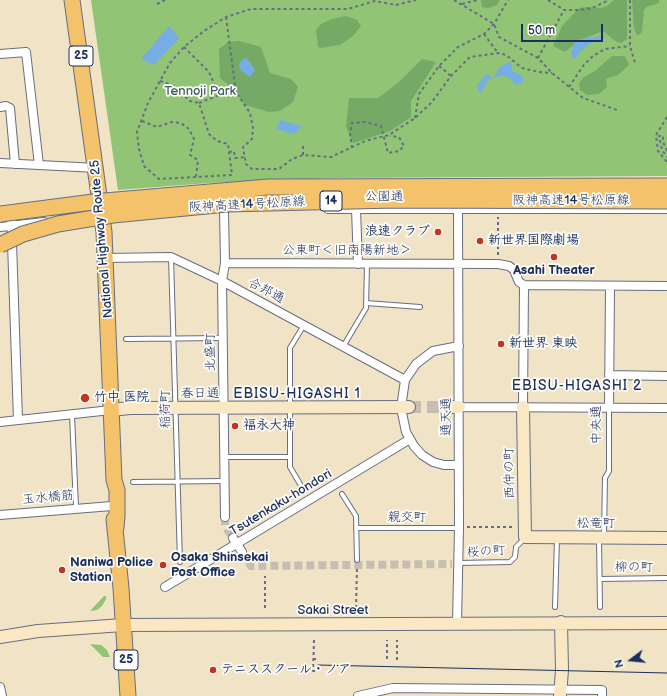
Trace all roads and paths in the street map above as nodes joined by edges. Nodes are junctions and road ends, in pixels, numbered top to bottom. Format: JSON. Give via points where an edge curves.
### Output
{"nodes":[{"id":1,"x":72,"y":0,"type":"edge"},
{"id":2,"x":165,"y":0,"type":"edge"},
{"id":3,"x":375,"y":0,"type":"edge"},
{"id":4,"x":416,"y":0,"type":"edge"},
{"id":5,"x":454,"y":0,"type":"edge"},
{"id":6,"x":478,"y":0,"type":"edge"},
{"id":7,"x":508,"y":0,"type":"edge"},
{"id":8,"x":548,"y":0,"type":"edge"},
{"id":9,"x":609,"y":0,"type":"edge"},
{"id":10,"x":630,"y":0,"type":"edge"},
{"id":11,"x":157,"y":4,"type":"dead end"},
{"id":12,"x":462,"y":4,"type":"junction"},
{"id":13,"x":564,"y":10,"type":"junction"},
{"id":14,"x":226,"y":17,"type":"junction"},
{"id":15,"x":494,"y":24,"type":"junction"},
{"id":16,"x":484,"y":34,"type":"junction"},
{"id":17,"x":630,"y":46,"type":"junction"},
{"id":18,"x":184,"y":47,"type":"junction"},
{"id":19,"x":498,"y":53,"type":"junction"},
{"id":20,"x":0,"y":54,"type":"edge"},
{"id":21,"x":538,"y":58,"type":"junction"},
{"id":22,"x":635,"y":63,"type":"dead end"},
{"id":23,"x":439,"y":66,"type":"junction"},
{"id":24,"x":552,"y":73,"type":"junction"},
{"id":25,"x":451,"y":76,"type":"junction"},
{"id":26,"x":160,"y":81,"type":"junction"},
{"id":27,"x":569,"y":88,"type":"junction"},
{"id":28,"x":236,"y":92,"type":"junction"},
{"id":29,"x":218,"y":95,"type":"junction"},
{"id":30,"x":199,"y":103,"type":"junction"},
{"id":31,"x":0,"y":106,"type":"edge"},
{"id":32,"x":617,"y":110,"type":"dead end"},
{"id":33,"x":667,"y":117,"type":"edge"},
{"id":34,"x":415,"y":118,"type":"junction"},
{"id":35,"x":142,"y":120,"type":"junction"},
{"id":36,"x":389,"y":135,"type":"junction"},
{"id":37,"x":383,"y":137,"type":"junction"},
{"id":38,"x":303,"y":143,"type":"dead end"},
{"id":39,"x":352,"y":148,"type":"junction"},
{"id":40,"x":667,"y":151,"type":"edge"},
{"id":41,"x":229,"y":152,"type":"junction"},
{"id":42,"x":303,"y":155,"type":"junction"},
{"id":43,"x":245,"y":157,"type":"junction"},
{"id":44,"x":667,"y":157,"type":"edge"},
{"id":45,"x":667,"y":162,"type":"edge"},
{"id":46,"x":0,"y":163,"type":"edge"},
{"id":47,"x":15,"y":164,"type":"junction"},
{"id":48,"x":39,"y":165,"type":"junction"},
{"id":49,"x":97,"y":168,"type":"junction"},
{"id":50,"x":196,"y":177,"type":"junction"},
{"id":51,"x":667,"y":186,"type":"edge"},
{"id":52,"x":667,"y":201,"type":"edge"},
{"id":53,"x":356,"y":209,"type":"junction"},
{"id":54,"x":667,"y":209,"type":"edge"},
{"id":55,"x":458,"y":210,"type":"junction"},
{"id":56,"x":224,"y":211,"type":"junction"},
{"id":57,"x":4,"y":214,"type":"edge"},
{"id":58,"x":102,"y":214,"type":"junction"},
{"id":59,"x":498,"y":215,"type":"dead end"},
{"id":60,"x":12,"y":226,"type":"junction"},
{"id":61,"x":0,"y":227,"type":"edge"},
{"id":62,"x":0,"y":245,"type":"edge"},
{"id":63,"x":172,"y":257,"type":"junction"},
{"id":64,"x":106,"y":258,"type":"junction"},
{"id":65,"x":225,"y":262,"type":"junction"},
{"id":66,"x":367,"y":263,"type":"junction"},
{"id":67,"x":358,"y":264,"type":"junction"},
{"id":68,"x":458,"y":264,"type":"junction"},
{"id":69,"x":498,"y":264,"type":"junction"},
{"id":70,"x":222,"y":281,"type":"junction"},
{"id":71,"x":524,"y":285,"type":"junction"},
{"id":72,"x":610,"y":286,"type":"junction"},
{"id":73,"x":667,"y":286,"type":"edge"},
{"id":74,"x":366,"y":303,"type":"junction"},
{"id":75,"x":420,"y":307,"type":"dead end"},
{"id":76,"x":305,"y":325,"type":"junction"},
{"id":77,"x":175,"y":338,"type":"junction"},
{"id":78,"x":223,"y":338,"type":"junction"},
{"id":79,"x":126,"y":340,"type":"dead end"},
{"id":80,"x":344,"y":345,"type":"junction"},
{"id":81,"x":459,"y":346,"type":"junction"},
{"id":82,"x":609,"y":375,"type":"junction"},
{"id":83,"x":667,"y":376,"type":"edge"},
{"id":84,"x":405,"y":380,"type":"junction"},
{"id":85,"x":455,"y":407,"type":"junction"},
{"id":86,"x":523,"y":407,"type":"junction"},
{"id":87,"x":176,"y":408,"type":"junction"},
{"id":88,"x":224,"y":408,"type":"junction"},
{"id":89,"x":290,"y":408,"type":"junction"},
{"id":90,"x":405,"y":408,"type":"junction"},
{"id":91,"x":609,"y":408,"type":"junction"},
{"id":92,"x":667,"y":408,"type":"edge"},
{"id":93,"x":112,"y":410,"type":"junction"},
{"id":94,"x":72,"y":415,"type":"junction"},
{"id":95,"x":18,"y":420,"type":"junction"},
{"id":96,"x":0,"y":422,"type":"edge"},
{"id":97,"x":410,"y":439,"type":"junction"},
{"id":98,"x":224,"y":457,"type":"junction"},
{"id":99,"x":290,"y":458,"type":"junction"},
{"id":100,"x":458,"y":465,"type":"junction"},
{"id":101,"x":114,"y":480,"type":"junction"},
{"id":102,"x":176,"y":481,"type":"junction"},
{"id":103,"x":224,"y":481,"type":"junction"},
{"id":104,"x":133,"y":482,"type":"dead end"},
{"id":105,"x":303,"y":489,"type":"dead end"},
{"id":106,"x":342,"y":494,"type":"dead end"},
{"id":107,"x":105,"y":506,"type":"junction"},
{"id":108,"x":76,"y":507,"type":"junction"},
{"id":109,"x":0,"y":515,"type":"edge"},
{"id":110,"x":225,"y":517,"type":"tunnel mouth"},
{"id":111,"x":116,"y":528,"type":"junction"},
{"id":112,"x":356,"y":528,"type":"junction"},
{"id":113,"x":461,"y":528,"type":"junction"},
{"id":114,"x":525,"y":532,"type":"junction"},
{"id":115,"x":557,"y":538,"type":"junction"},
{"id":116,"x":602,"y":538,"type":"junction"},
{"id":117,"x":667,"y":538,"type":"edge"},
{"id":118,"x":235,"y":541,"type":"junction"},
{"id":119,"x":242,"y":552,"type":"tunnel mouth"},
{"id":120,"x":180,"y":562,"type":"dead end"},
{"id":121,"x":357,"y":562,"type":"joint"},
{"id":122,"x":455,"y":564,"type":"junction"},
{"id":123,"x":265,"y":576,"type":"dead end"},
{"id":124,"x":667,"y":578,"type":"edge"},
{"id":125,"x":600,"y":579,"type":"junction"},
{"id":126,"x":165,"y":587,"type":"dead end"},
{"id":127,"x":555,"y":607,"type":"dead end"},
{"id":128,"x":600,"y":607,"type":"dead end"},
{"id":129,"x":265,"y":608,"type":"dead end"},
{"id":130,"x":356,"y":608,"type":"dead end"},
{"id":131,"x":561,"y":622,"type":"junction"},
{"id":132,"x":667,"y":623,"type":"edge"},
{"id":133,"x":457,"y":624,"type":"junction"},
{"id":134,"x":123,"y":625,"type":"junction"},
{"id":135,"x":0,"y":637,"type":"edge"},
{"id":136,"x":314,"y":640,"type":"dead end"},
{"id":137,"x":387,"y":640,"type":"dead end"},
{"id":138,"x":398,"y":640,"type":"dead end"},
{"id":139,"x":313,"y":659,"type":"junction"},
{"id":140,"x":318,"y":659,"type":"dead end"},
{"id":141,"x":386,"y":659,"type":"dead end"},
{"id":142,"x":397,"y":660,"type":"dead end"},
{"id":143,"x":317,"y":671,"type":"dead end"},
{"id":144,"x":0,"y":687,"type":"edge"},
{"id":145,"x":393,"y":692,"type":"edge"},
{"id":146,"x":560,"y":693,"type":"edge"},
{"id":147,"x":2,"y":696,"type":"edge"},
{"id":148,"x":128,"y":696,"type":"edge"},
{"id":149,"x":358,"y":696,"type":"edge"},
{"id":150,"x":602,"y":696,"type":"edge"}],
"edges":[{"from":1,"to":49,"type":"highway","name":"National Highway Route 25","number":"25"},
{"from":2,"to":11,"type":"path"},
{"from":3,"to":4,"type":"path","via":[[396,4]]},
{"from":3,"to":14,"type":"path","via":[[348,9],[251,9]]},
{"from":5,"to":12,"type":"path"},
{"from":6,"to":12,"type":"path"},
{"from":7,"to":15,"type":"path"},
{"from":8,"to":13,"type":"path"},
{"from":9,"to":13,"type":"path","via":[[592,8]]},
{"from":10,"to":17,"type":"path"},
{"from":12,"to":15,"type":"path"},
{"from":13,"to":21,"type":"path"},
{"from":14,"to":18,"type":"path"},
{"from":14,"to":28,"type":"path"},
{"from":15,"to":16,"type":"path"},
{"from":15,"to":21,"type":"path","via":[[499,37]]},
{"from":16,"to":19,"type":"path"},
{"from":16,"to":23,"type":"path","via":[[458,47]]},
{"from":17,"to":22,"type":"path"},
{"from":17,"to":27,"type":"path","via":[[605,49],[593,56]]},
{"from":18,"to":26,"type":"path","via":[[170,63]]},
{"from":18,"to":29,"type":"path","via":[[209,72]]},
{"from":19,"to":24,"type":"path","via":[[506,55],[522,68]]},
{"from":19,"to":25,"type":"path","via":[[470,57]]},
{"from":20,"to":48,"type":"street","via":[[26,52]]},
{"from":21,"to":24,"type":"path"},
{"from":23,"to":25,"type":"path"},
{"from":23,"to":34,"type":"path","via":[[419,94]]},
{"from":24,"to":27,"type":"path"},
{"from":25,"to":34,"type":"path","via":[[432,102]]},
{"from":26,"to":30,"type":"path","via":[[172,85],[190,101]]},
{"from":26,"to":35,"type":"path"},
{"from":27,"to":32,"type":"path","via":[[583,98]]},
{"from":28,"to":29,"type":"path"},
{"from":28,"to":43,"type":"path","via":[[250,113],[253,128],[252,140],[243,147]]},
{"from":29,"to":30,"type":"path"},
{"from":30,"to":41,"type":"path","via":[[210,134],[217,141],[228,144]]},
{"from":31,"to":47,"type":"street","via":[[10,108]]},
{"from":33,"to":45,"type":"path","via":[[656,135],[658,151]]},
{"from":34,"to":36,"type":"path"},
{"from":35,"to":50,"type":"path","via":[[137,132],[138,149],[144,166],[159,179]]},
{"from":35,"to":50,"type":"path","via":[[157,127],[172,122],[190,128],[194,139],[190,156],[198,160]]},
{"from":36,"to":37,"type":"path"},
{"from":36,"to":37,"type":"path","via":[[399,137],[404,146],[399,151],[388,153]]},
{"from":37,"to":39,"type":"path"},
{"from":37,"to":39,"type":"path","via":[[381,126],[366,122],[352,123]]},
{"from":38,"to":42,"type":"path"},
{"from":39,"to":42,"type":"path","via":[[331,158]]},
{"from":40,"to":44,"type":"path","via":[[663,136],[659,136],[662,150]]},
{"from":41,"to":43,"type":"path","via":[[234,151],[235,158]]},
{"from":41,"to":50,"type":"path","via":[[232,175]]},
{"from":42,"to":43,"type":"path","via":[[292,159],[279,169],[252,169],[246,164]]},
{"from":46,"to":47,"type":"street"},
{"from":47,"to":48,"type":"street"},
{"from":48,"to":49,"type":"street"},
{"from":49,"to":58,"type":"highway","name":"National Highway Route 25","number":"25"},
{"from":51,"to":57,"type":"highway","name":"阪神高速14号松原線","number":"14","bridge":true,"via":[[268,187],[93,202]]},
{"from":52,"to":62,"type":"highway","name":"阪神高速14号松原線","number":"14","bridge":true,"via":[[395,200],[227,204],[113,215],[58,224],[23,234]]},
{"from":53,"to":55,"type":"street","name":"公園通"},
{"from":53,"to":56,"type":"street","name":"公園通"},
{"from":53,"to":67,"type":"street"},
{"from":54,"to":55,"type":"street","name":"公園通"},
{"from":55,"to":68,"type":"street","name":"通天通"},
{"from":56,"to":58,"type":"street","name":"公園通","via":[[118,219]]},
{"from":56,"to":65,"type":"street","name":"北盛町"},
{"from":57,"to":58,"type":"street","via":[[84,204]]},
{"from":57,"to":60,"type":"street"},
{"from":58,"to":60,"type":"street"},
{"from":58,"to":64,"type":"highway","name":"National Highway Route 25","number":"25"},
{"from":59,"to":69,"type":"path"},
{"from":60,"to":61,"type":"street"},
{"from":60,"to":95,"type":"street"},
{"from":63,"to":64,"type":"street","name":"合邦通"},
{"from":63,"to":70,"type":"street","name":"合邦通"},
{"from":63,"to":77,"type":"lane","name":"稲荷町"},
{"from":64,"to":93,"type":"highway","name":"National Highway Route 25","number":"25"},
{"from":65,"to":67,"type":"street","name":"公東町＜旧南陽新地＞"},
{"from":65,"to":70,"type":"street","name":"北盛町"},
{"from":66,"to":67,"type":"street","name":"公東町＜旧南陽新地＞"},
{"from":66,"to":68,"type":"street","name":"公東町＜旧南陽新地＞"},
{"from":66,"to":74,"type":"lane"},
{"from":68,"to":69,"type":"street","name":"公東町＜旧南陽新地＞"},
{"from":68,"to":81,"type":"street","name":"通天通"},
{"from":69,"to":71,"type":"street","via":[[514,270],[519,282]]},
{"from":70,"to":76,"type":"street","name":"合邦通"},
{"from":70,"to":78,"type":"street","name":"北盛町"},
{"from":71,"to":72,"type":"street"},
{"from":71,"to":86,"type":"street"},
{"from":72,"to":73,"type":"street"},
{"from":72,"to":82,"type":"street","name":"中央通"},
{"from":74,"to":75,"type":"lane"},
{"from":74,"to":80,"type":"lane","via":[[366,308]]},
{"from":76,"to":80,"type":"street","name":"合邦通"},
{"from":76,"to":89,"type":"lane","via":[[290,348]]},
{"from":77,"to":78,"type":"lane"},
{"from":77,"to":79,"type":"lane"},
{"from":77,"to":87,"type":"lane","name":"稲荷町"},
{"from":78,"to":88,"type":"street","name":"北盛町"},
{"from":80,"to":84,"type":"street","name":"合邦通"},
{"from":81,"to":84,"type":"street","via":[[445,347],[423,357]]},
{"from":81,"to":85,"type":"street","name":"通天通"},
{"from":82,"to":83,"type":"street"},
{"from":82,"to":91,"type":"street","name":"中央通"},
{"from":84,"to":90,"type":"street"},
{"from":85,"to":86,"type":"street"},
{"from":85,"to":100,"type":"street","name":"通天通"},
{"from":86,"to":91,"type":"street"},
{"from":86,"to":114,"type":"street","name":"西仲の町"},
{"from":87,"to":88,"type":"street","name":"春日通"},
{"from":87,"to":93,"type":"street","name":"春日通"},
{"from":87,"to":102,"type":"lane","name":"稲荷町"},
{"from":88,"to":89,"type":"street","name":"春日通"},
{"from":88,"to":98,"type":"street","name":"北盛町"},
{"from":89,"to":90,"type":"street","name":"春日通"},
{"from":89,"to":99,"type":"lane"},
{"from":90,"to":97,"type":"street","via":[[403,424]]},
{"from":91,"to":92,"type":"street"},
{"from":91,"to":116,"type":"lane","name":"中央通","via":[[609,471],[605,478]]},
{"from":93,"to":94,"type":"street"},
{"from":93,"to":101,"type":"highway","name":"National Highway Route 25","number":"25"},
{"from":94,"to":95,"type":"street"},
{"from":94,"to":108,"type":"lane"},
{"from":95,"to":96,"type":"street"},
{"from":97,"to":100,"type":"street","via":[[422,455],[433,462]]},
{"from":97,"to":118,"type":"street","name":"Tsutenkaku-hondori"},
{"from":98,"to":99,"type":"lane"},
{"from":98,"to":103,"type":"street","name":"北盛町"},
{"from":99,"to":105,"type":"lane","via":[[290,467]]},
{"from":100,"to":113,"type":"street","name":"通天通"},
{"from":101,"to":107,"type":"highway","name":"National Highway Route 25","number":"25"},
{"from":101,"to":111,"type":"highway","name":"National Highway Route 25","number":"25","via":[[117,490]]},
{"from":102,"to":103,"type":"lane"},
{"from":102,"to":104,"type":"lane"},
{"from":102,"to":120,"type":"lane","name":"稲荷町"},
{"from":103,"to":110,"type":"street","name":"北盛町"},
{"from":106,"to":112,"type":"lane","via":[[356,516]]},
{"from":107,"to":108,"type":"street","name":"玉水橋筋"},
{"from":107,"to":111,"type":"highway","name":"National Highway Route 25","number":"25"},
{"from":108,"to":109,"type":"street","name":"玉水橋筋"},
{"from":111,"to":134,"type":"highway","name":"National Highway Route 25","number":"25"},
{"from":112,"to":113,"type":"lane","name":"親交町"},
{"from":112,"to":121,"type":"lane"},
{"from":113,"to":114,"type":"path"},
{"from":113,"to":122,"type":"street","name":"通天通"},
{"from":114,"to":115,"type":"street","name":"松竜町"},
{"from":114,"to":122,"type":"lane","name":"桜の町","via":[[516,547],[515,557],[510,562]]},
{"from":115,"to":116,"type":"street","name":"松竜町"},
{"from":115,"to":127,"type":"lane"},
{"from":116,"to":117,"type":"street","name":"松竜町"},
{"from":116,"to":125,"type":"lane","name":"中央通"},
{"from":118,"to":119,"type":"street"},
{"from":118,"to":126,"type":"street","name":"Tsutenkaku-hondori"},
{"from":121,"to":130,"type":"path"},
{"from":122,"to":133,"type":"street","name":"通天通"},
{"from":123,"to":129,"type":"path"},
{"from":124,"to":125,"type":"lane","name":"柳の町"},
{"from":125,"to":128,"type":"lane","name":"中央通"},
{"from":131,"to":132,"type":"street","name":"Sakai Street"},
{"from":131,"to":133,"type":"street","name":"Sakai Street"},
{"from":131,"to":146,"type":"street"},
{"from":133,"to":134,"type":"street","name":"Sakai Street"},
{"from":134,"to":135,"type":"street","name":"Sakai Street"},
{"from":134,"to":148,"type":"highway","name":"National Highway Route 25","number":"25"},
{"from":136,"to":139,"type":"path"},
{"from":137,"to":141,"type":"path"},
{"from":138,"to":142,"type":"path"},
{"from":139,"to":140,"type":"path"},
{"from":139,"to":143,"type":"path","via":[[313,671]]},
{"from":144,"to":147,"type":"street"},
{"from":145,"to":146,"type":"street"},
{"from":145,"to":149,"type":"street"},
{"from":146,"to":150,"type":"street","via":[[602,690]]}]}
